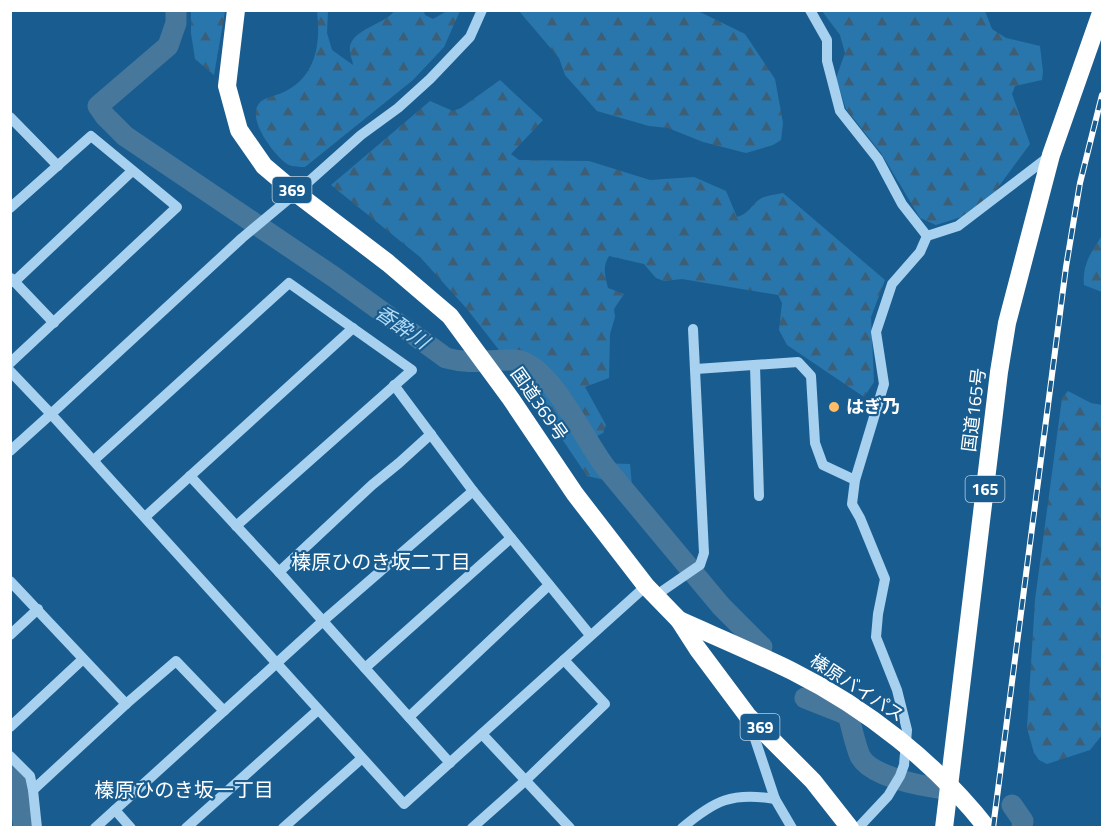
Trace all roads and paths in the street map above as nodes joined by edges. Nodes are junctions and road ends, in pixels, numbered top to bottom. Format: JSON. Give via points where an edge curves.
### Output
{"nodes":[{"id":1,"x":236,"y":10,"type":"edge"},
{"id":2,"x":482,"y":10,"type":"edge"},
{"id":3,"x":810,"y":10,"type":"edge"},
{"id":4,"x":1102,"y":10,"type":"edge"},
{"id":5,"x":10,"y":117,"type":"edge"},
{"id":6,"x":1051,"y":155,"type":"junction"},
{"id":7,"x":58,"y":166,"type":"junction"},
{"id":8,"x":131,"y":172,"type":"junction"},
{"id":9,"x":296,"y":193,"type":"junction"},
{"id":10,"x":13,"y":202,"type":"edge"},
{"id":11,"x":927,"y":236,"type":"junction"},
{"id":12,"x":12,"y":280,"type":"edge"},
{"id":13,"x":54,"y":323,"type":"junction"},
{"id":14,"x":353,"y":328,"type":"junction"},
{"id":15,"x":693,"y":329,"type":"dead end"},
{"id":16,"x":10,"y":363,"type":"edge"},
{"id":17,"x":755,"y":366,"type":"junction"},
{"id":18,"x":696,"y":369,"type":"junction"},
{"id":19,"x":10,"y":371,"type":"edge"},
{"id":20,"x":394,"y":385,"type":"junction"},
{"id":21,"x":51,"y":414,"type":"junction"},
{"id":22,"x":431,"y":434,"type":"junction"},
{"id":23,"x":10,"y":451,"type":"edge"},
{"id":24,"x":94,"y":460,"type":"junction"},
{"id":25,"x":190,"y":476,"type":"junction"},
{"id":26,"x":855,"y":480,"type":"junction"},
{"id":27,"x":473,"y":491,"type":"junction"},
{"id":28,"x":759,"y":496,"type":"dead end"},
{"id":29,"x":145,"y":517,"type":"junction"},
{"id":30,"x":236,"y":526,"type":"junction"},
{"id":31,"x":511,"y":538,"type":"junction"},
{"id":32,"x":279,"y":572,"type":"junction"},
{"id":33,"x":10,"y":581,"type":"edge"},
{"id":34,"x":549,"y":585,"type":"junction"},
{"id":35,"x":650,"y":591,"type":"junction"},
{"id":36,"x":38,"y":609,"type":"junction"},
{"id":37,"x":679,"y":620,"type":"junction"},
{"id":38,"x":323,"y":621,"type":"junction"},
{"id":39,"x":10,"y":635,"type":"edge"},
{"id":40,"x":590,"y":635,"type":"junction"},
{"id":41,"x":83,"y":659,"type":"junction"},
{"id":42,"x":564,"y":660,"type":"junction"},
{"id":43,"x":276,"y":664,"type":"junction"},
{"id":44,"x":365,"y":668,"type":"junction"},
{"id":45,"x":126,"y":704,"type":"junction"},
{"id":46,"x":318,"y":710,"type":"junction"},
{"id":47,"x":224,"y":711,"type":"junction"},
{"id":48,"x":747,"y":715,"type":"junction"},
{"id":49,"x":409,"y":717,"type":"junction"},
{"id":50,"x":10,"y":727,"type":"edge"},
{"id":51,"x":482,"y":734,"type":"junction"},
{"id":52,"x":10,"y":756,"type":"edge"},
{"id":53,"x":361,"y":759,"type":"junction"},
{"id":54,"x":450,"y":763,"type":"junction"},
{"id":55,"x":526,"y":780,"type":"junction"},
{"id":56,"x":33,"y":790,"type":"junction"},
{"id":57,"x":775,"y":800,"type":"junction"},
{"id":58,"x":115,"y":810,"type":"junction"},
{"id":59,"x":37,"y":828,"type":"edge"},
{"id":60,"x":94,"y":828,"type":"edge"},
{"id":61,"x":131,"y":828,"type":"edge"},
{"id":62,"x":186,"y":828,"type":"edge"},
{"id":63,"x":283,"y":828,"type":"edge"},
{"id":64,"x":472,"y":828,"type":"edge"},
{"id":65,"x":570,"y":828,"type":"edge"},
{"id":66,"x":682,"y":828,"type":"edge"},
{"id":67,"x":792,"y":828,"type":"edge"},
{"id":68,"x":850,"y":828,"type":"edge"},
{"id":69,"x":858,"y":828,"type":"edge"},
{"id":70,"x":944,"y":828,"type":"edge"},
{"id":71,"x":987,"y":828,"type":"edge"}],
"edges":[{"from":1,"to":9,"type":"highway","name":"国道369号","number":"369","via":[[228,86],[239,130],[264,166]]},
{"from":2,"to":9,"type":"street","via":[[470,37],[430,79]]},
{"from":3,"to":11,"type":"street","via":[[827,40],[827,61],[840,111],[878,159],[902,204]]},
{"from":4,"to":6,"type":"highway","name":"国道165号","number":"165"},
{"from":5,"to":7,"type":"street"},
{"from":6,"to":11,"type":"street","via":[[958,226]]},
{"from":6,"to":70,"type":"highway","name":"国道165号","number":"165","via":[[1007,323]]},
{"from":7,"to":8,"type":"street","via":[[91,136]]},
{"from":7,"to":10,"type":"street"},
{"from":8,"to":12,"type":"street"},
{"from":8,"to":13,"type":"street","via":[[177,207]]},
{"from":9,"to":21,"type":"street"},
{"from":9,"to":35,"type":"highway","name":"国道369号","number":"369","via":[[380,256],[450,316],[512,399],[575,495]]},
{"from":11,"to":26,"type":"street","via":[[920,252],[892,284],[876,333],[884,384]]},
{"from":12,"to":13,"type":"street"},
{"from":13,"to":16,"type":"street"},
{"from":14,"to":20,"type":"street","via":[[412,370]]},
{"from":14,"to":24,"type":"street","via":[[289,283]]},
{"from":14,"to":25,"type":"street"},
{"from":15,"to":18,"type":"street"},
{"from":17,"to":18,"type":"street"},
{"from":17,"to":26,"type":"street","via":[[798,362],[811,376],[815,443],[823,465]]},
{"from":17,"to":28,"type":"street"},
{"from":18,"to":35,"type":"street","via":[[704,553],[700,564],[677,580]]},
{"from":19,"to":21,"type":"street"},
{"from":20,"to":22,"type":"street"},
{"from":20,"to":30,"type":"street"},
{"from":21,"to":23,"type":"street"},
{"from":21,"to":24,"type":"street"},
{"from":22,"to":27,"type":"street"},
{"from":22,"to":32,"type":"street"},
{"from":24,"to":29,"type":"street"},
{"from":25,"to":29,"type":"street"},
{"from":25,"to":30,"type":"street"},
{"from":26,"to":69,"type":"street","via":[[852,504],[885,579],[876,637],[897,690],[907,730],[904,765],[897,780],[888,796]]},
{"from":27,"to":31,"type":"street"},
{"from":27,"to":38,"type":"street"},
{"from":29,"to":43,"type":"street"},
{"from":30,"to":32,"type":"street"},
{"from":31,"to":34,"type":"street"},
{"from":31,"to":44,"type":"street"},
{"from":32,"to":38,"type":"street"},
{"from":33,"to":36,"type":"street"},
{"from":34,"to":40,"type":"street"},
{"from":34,"to":49,"type":"street"},
{"from":35,"to":37,"type":"highway","name":"国道369号","number":"369"},
{"from":35,"to":40,"type":"street"},
{"from":36,"to":39,"type":"street"},
{"from":36,"to":41,"type":"street"},
{"from":37,"to":48,"type":"highway","name":"国道369号","number":"369"},
{"from":37,"to":71,"type":"highway","name":"榛原バイパス","number":"369","via":[[793,672],[844,701],[925,761]]},
{"from":38,"to":43,"type":"street"},
{"from":38,"to":44,"type":"street"},
{"from":40,"to":42,"type":"street"},
{"from":41,"to":45,"type":"street"},
{"from":41,"to":50,"type":"street"},
{"from":42,"to":51,"type":"street"},
{"from":42,"to":55,"type":"street","via":[[605,705]]},
{"from":43,"to":46,"type":"street"},
{"from":43,"to":47,"type":"street"},
{"from":44,"to":49,"type":"street"},
{"from":45,"to":47,"type":"street","via":[[176,661]]},
{"from":45,"to":56,"type":"street"},
{"from":46,"to":53,"type":"street"},
{"from":46,"to":62,"type":"street"},
{"from":47,"to":58,"type":"street"},
{"from":48,"to":57,"type":"street"},
{"from":48,"to":68,"type":"highway","name":"国道369号","number":"369","via":[[813,781]]},
{"from":49,"to":54,"type":"street"},
{"from":51,"to":54,"type":"street"},
{"from":51,"to":55,"type":"street"},
{"from":52,"to":56,"type":"street","via":[[30,776]]},
{"from":53,"to":54,"type":"street","via":[[404,804]]},
{"from":53,"to":63,"type":"street"},
{"from":55,"to":64,"type":"street"},
{"from":55,"to":65,"type":"street"},
{"from":56,"to":59,"type":"street"},
{"from":57,"to":66,"type":"street","via":[[733,797],[704,809]]},
{"from":57,"to":67,"type":"street"},
{"from":58,"to":60,"type":"street"},
{"from":58,"to":61,"type":"street"}]}
